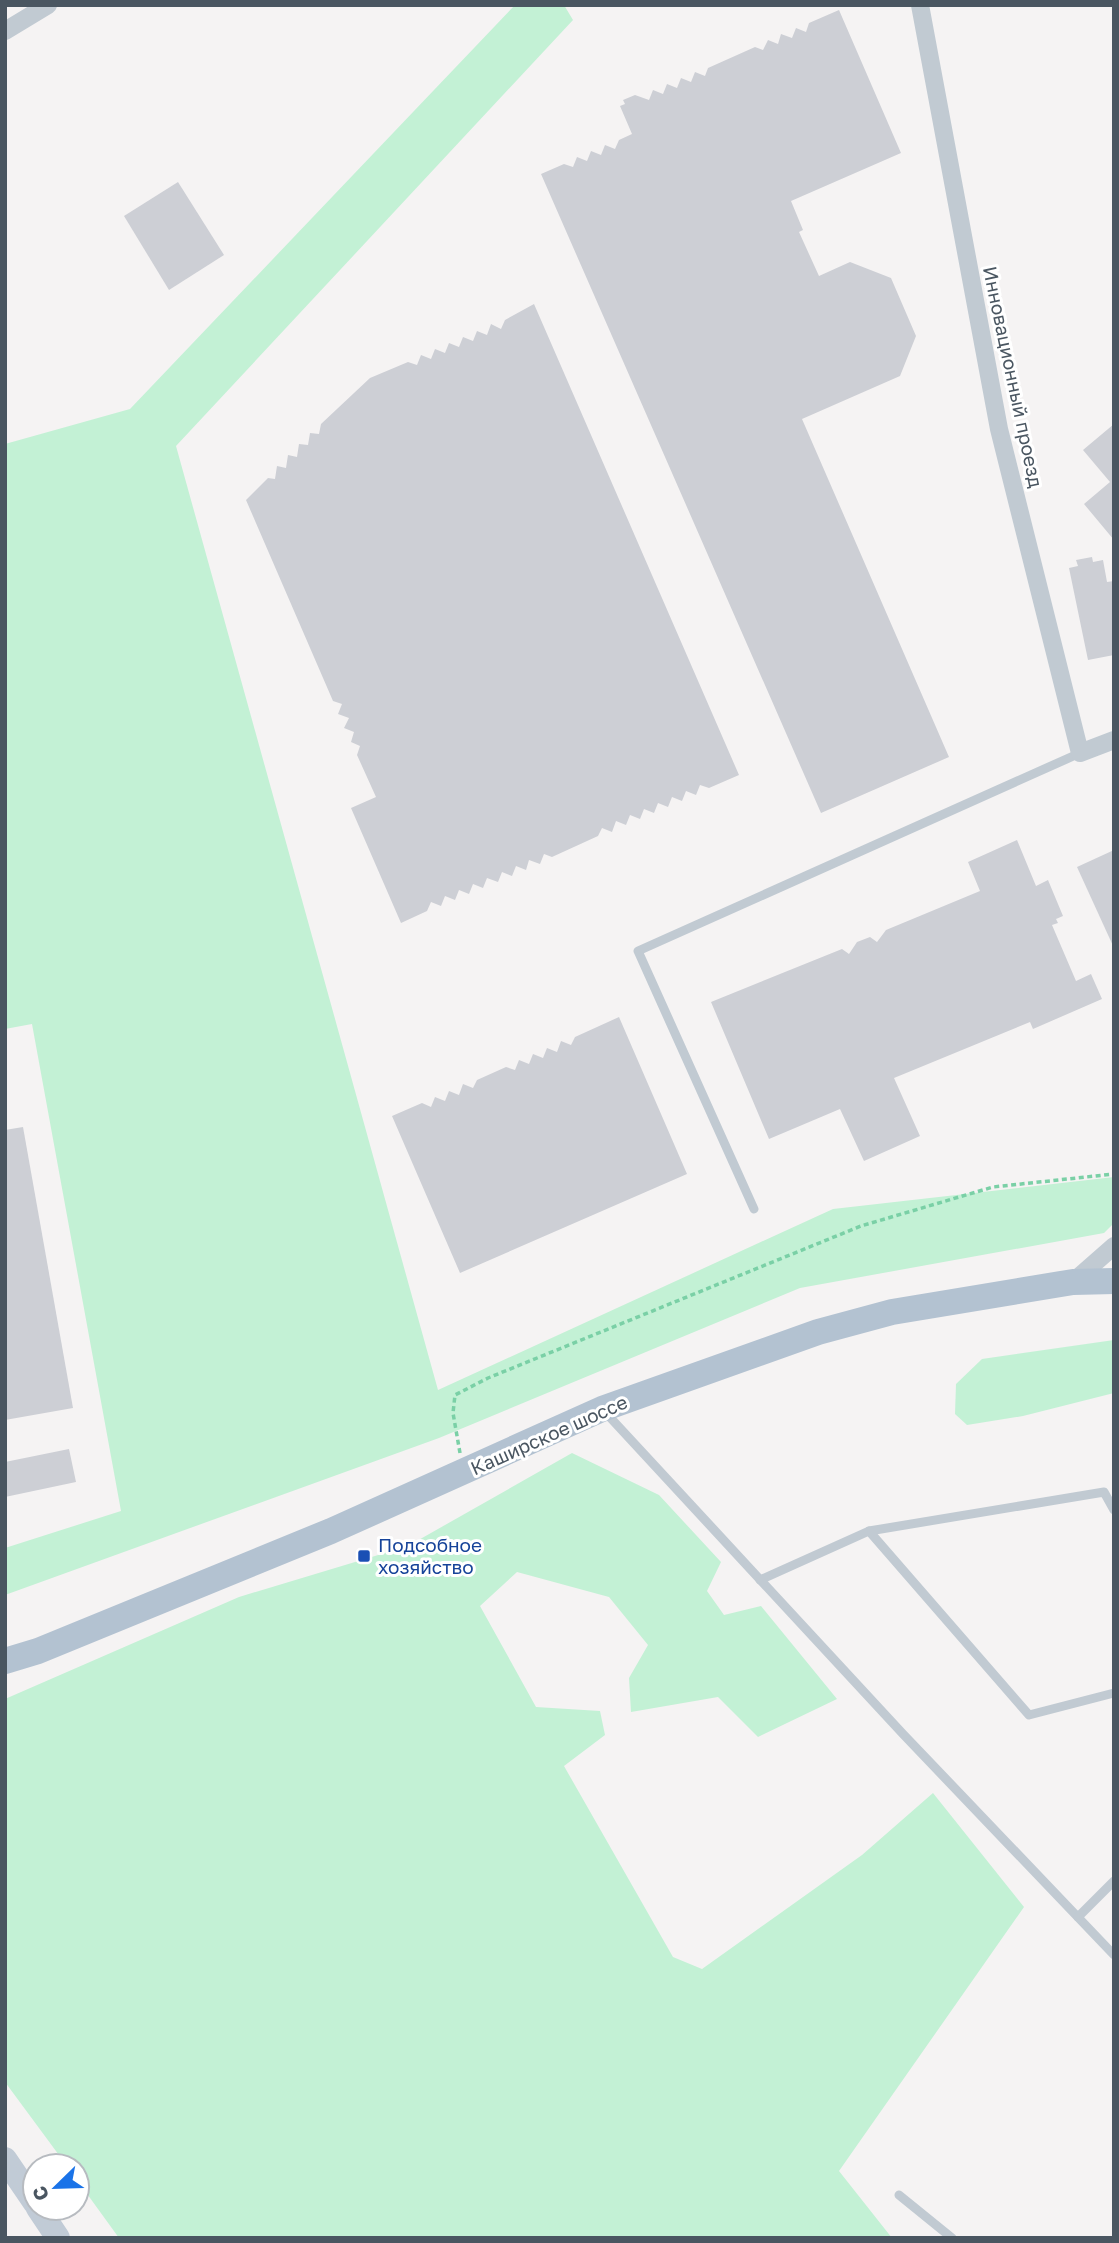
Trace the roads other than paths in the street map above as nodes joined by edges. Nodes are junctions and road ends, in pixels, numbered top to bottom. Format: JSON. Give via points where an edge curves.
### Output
{"nodes":[{"id":1,"x":48,"y":5,"type":"edge"},
{"id":2,"x":920,"y":5,"type":"edge"},
{"id":3,"x":5,"y":31,"type":"edge"},
{"id":4,"x":1114,"y":740,"type":"edge"},
{"id":5,"x":1080,"y":753,"type":"junction"},
{"id":6,"x":754,"y":1209,"type":"dead end"},
{"id":7,"x":1114,"y":1246,"type":"edge"},
{"id":8,"x":1114,"y":1281,"type":"edge"},
{"id":9,"x":1073,"y":1282,"type":"junction"},
{"id":10,"x":602,"y":1409,"type":"junction"},
{"id":11,"x":1114,"y":1510,"type":"edge"},
{"id":12,"x":869,"y":1531,"type":"junction"},
{"id":13,"x":760,"y":1580,"type":"junction"},
{"id":14,"x":5,"y":1661,"type":"edge"},
{"id":15,"x":1114,"y":1693,"type":"edge"},
{"id":16,"x":1114,"y":1881,"type":"edge"},
{"id":17,"x":1078,"y":1917,"type":"junction"},
{"id":18,"x":1114,"y":1955,"type":"edge"},
{"id":19,"x":5,"y":2159,"type":"edge"},
{"id":20,"x":21,"y":2182,"type":"edge"},
{"id":21,"x":899,"y":2195,"type":"dead end"},
{"id":22,"x":47,"y":2222,"type":"edge"},
{"id":23,"x":58,"y":2238,"type":"edge"},
{"id":24,"x":952,"y":2238,"type":"edge"}],
"edges":[{"from":1,"to":3,"type":"street"},
{"from":2,"to":5,"type":"street","name":"Инновационный проезд","via":[[999,429]]},
{"from":4,"to":5,"type":"street"},
{"from":5,"to":6,"type":"lane","via":[[638,951]]},
{"from":7,"to":9,"type":"street"},
{"from":8,"to":9,"type":"main road","name":"Каширское шоссе"},
{"from":9,"to":10,"type":"main road","name":"Каширское шоссе","via":[[892,1312],[818,1332]]},
{"from":10,"to":13,"type":"lane"},
{"from":10,"to":14,"type":"main road","name":"Каширское шоссе","via":[[319,1536]]},
{"from":11,"to":12,"type":"lane","via":[[1104,1492]]},
{"from":12,"to":13,"type":"lane"},
{"from":12,"to":15,"type":"lane","via":[[1029,1715]]},
{"from":13,"to":17,"type":"lane"},
{"from":16,"to":17,"type":"lane"},
{"from":17,"to":18,"type":"lane"},
{"from":19,"to":20,"type":"street"},
{"from":21,"to":24,"type":"lane"},
{"from":22,"to":23,"type":"street"}]}
